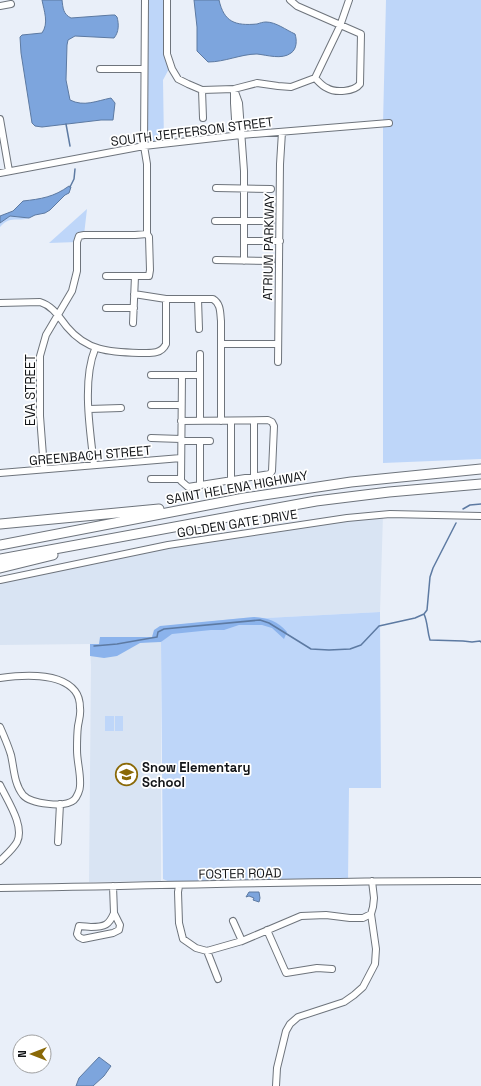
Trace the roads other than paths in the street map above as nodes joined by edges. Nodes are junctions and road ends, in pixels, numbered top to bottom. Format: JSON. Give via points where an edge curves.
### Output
{"nodes":[{"id":1,"x":145,"y":0,"type":"edge"},
{"id":2,"x":167,"y":0,"type":"edge"},
{"id":3,"x":290,"y":0,"type":"edge"},
{"id":4,"x":349,"y":0,"type":"edge"},
{"id":5,"x":11,"y":4,"type":"dead end"},
{"id":6,"x":0,"y":6,"type":"edge"},
{"id":7,"x":340,"y":26,"type":"junction"},
{"id":8,"x":100,"y":69,"type":"dead end"},
{"id":9,"x":144,"y":69,"type":"junction"},
{"id":10,"x":315,"y":78,"type":"junction"},
{"id":11,"x":234,"y":89,"type":"junction"},
{"id":12,"x":202,"y":90,"type":"junction"},
{"id":13,"x":203,"y":118,"type":"dead end"},
{"id":14,"x":0,"y":119,"type":"edge"},
{"id":15,"x":389,"y":123,"type":"dead end"},
{"id":16,"x":282,"y":132,"type":"junction"},
{"id":17,"x":239,"y":135,"type":"junction"},
{"id":18,"x":144,"y":146,"type":"junction"},
{"id":19,"x":9,"y":171,"type":"junction"},
{"id":20,"x":0,"y":173,"type":"edge"},
{"id":21,"x":216,"y":188,"type":"dead end"},
{"id":22,"x":244,"y":189,"type":"junction"},
{"id":23,"x":272,"y":189,"type":"dead end"},
{"id":24,"x":215,"y":221,"type":"dead end"},
{"id":25,"x":244,"y":221,"type":"junction"},
{"id":26,"x":271,"y":221,"type":"dead end"},
{"id":27,"x":148,"y":234,"type":"junction"},
{"id":28,"x":244,"y":240,"type":"junction"},
{"id":29,"x":280,"y":241,"type":"junction"},
{"id":30,"x":216,"y":260,"type":"dead end"},
{"id":31,"x":244,"y":261,"type":"junction"},
{"id":32,"x":271,"y":261,"type":"dead end"},
{"id":33,"x":106,"y":276,"type":"dead end"},
{"id":34,"x":134,"y":276,"type":"junction"},
{"id":35,"x":134,"y":294,"type":"junction"},
{"id":36,"x":166,"y":299,"type":"junction"},
{"id":37,"x":198,"y":299,"type":"junction"},
{"id":38,"x":0,"y":303,"type":"edge"},
{"id":39,"x":106,"y":308,"type":"dead end"},
{"id":40,"x":134,"y":308,"type":"junction"},
{"id":41,"x":58,"y":315,"type":"junction"},
{"id":42,"x":133,"y":324,"type":"dead end"},
{"id":43,"x":199,"y":329,"type":"dead end"},
{"id":44,"x":221,"y":344,"type":"junction"},
{"id":45,"x":278,"y":344,"type":"junction"},
{"id":46,"x":96,"y":349,"type":"junction"},
{"id":47,"x":200,"y":354,"type":"dead end"},
{"id":48,"x":278,"y":362,"type":"dead end"},
{"id":49,"x":151,"y":375,"type":"dead end"},
{"id":50,"x":182,"y":375,"type":"junction"},
{"id":51,"x":200,"y":375,"type":"junction"},
{"id":52,"x":151,"y":405,"type":"dead end"},
{"id":53,"x":181,"y":406,"type":"junction"},
{"id":54,"x":120,"y":408,"type":"dead end"},
{"id":55,"x":89,"y":409,"type":"junction"},
{"id":56,"x":181,"y":421,"type":"junction"},
{"id":57,"x":200,"y":421,"type":"junction"},
{"id":58,"x":221,"y":421,"type":"junction"},
{"id":59,"x":231,"y":421,"type":"junction"},
{"id":60,"x":254,"y":421,"type":"junction"},
{"id":61,"x":151,"y":438,"type":"dead end"},
{"id":62,"x":181,"y":440,"type":"junction"},
{"id":63,"x":200,"y":441,"type":"junction"},
{"id":64,"x":210,"y":441,"type":"dead end"},
{"id":65,"x":181,"y":458,"type":"junction"},
{"id":66,"x":94,"y":465,"type":"junction"},
{"id":67,"x":481,"y":468,"type":"edge"},
{"id":68,"x":44,"y":469,"type":"junction"},
{"id":69,"x":0,"y":473,"type":"edge"},
{"id":70,"x":254,"y":476,"type":"junction"},
{"id":71,"x":151,"y":479,"type":"dead end"},
{"id":72,"x":181,"y":479,"type":"junction"},
{"id":73,"x":231,"y":480,"type":"junction"},
{"id":74,"x":481,"y":484,"type":"edge"},
{"id":75,"x":200,"y":486,"type":"junction"},
{"id":76,"x":208,"y":504,"type":"junction"},
{"id":77,"x":481,"y":516,"type":"edge"},
{"id":78,"x":201,"y":521,"type":"junction"},
{"id":79,"x":0,"y":524,"type":"edge"},
{"id":80,"x":0,"y":545,"type":"edge"},
{"id":81,"x":0,"y":559,"type":"edge"},
{"id":82,"x":0,"y":568,"type":"edge"},
{"id":83,"x":0,"y":580,"type":"edge"},
{"id":84,"x":0,"y":678,"type":"edge"},
{"id":85,"x":0,"y":726,"type":"edge"},
{"id":86,"x":0,"y":785,"type":"edge"},
{"id":87,"x":60,"y":804,"type":"junction"},
{"id":88,"x":58,"y":842,"type":"dead end"},
{"id":89,"x":0,"y":861,"type":"edge"},
{"id":90,"x":372,"y":881,"type":"junction"},
{"id":91,"x":481,"y":881,"type":"edge"},
{"id":92,"x":113,"y":886,"type":"junction"},
{"id":93,"x":179,"y":886,"type":"junction"},
{"id":94,"x":0,"y":888,"type":"edge"},
{"id":95,"x":114,"y":913,"type":"junction"},
{"id":96,"x":371,"y":914,"type":"junction"},
{"id":97,"x":234,"y":921,"type":"dead end"},
{"id":98,"x":267,"y":930,"type":"junction"},
{"id":99,"x":242,"y":940,"type":"junction"},
{"id":100,"x":207,"y":951,"type":"junction"},
{"id":101,"x":332,"y":969,"type":"dead end"},
{"id":102,"x":218,"y":979,"type":"dead end"},
{"id":103,"x":276,"y":1086,"type":"edge"}],
"edges":[{"from":1,"to":9,"type":"street"},
{"from":2,"to":12,"type":"street","via":[[167,54],[172,69],[178,78]]},
{"from":3,"to":7,"type":"street","via":[[297,6]]},
{"from":4,"to":7,"type":"street"},
{"from":5,"to":6,"type":"street"},
{"from":7,"to":10,"type":"street"},
{"from":7,"to":10,"type":"street","via":[[360,34],[360,84],[349,90],[329,89]]},
{"from":8,"to":9,"type":"street"},
{"from":9,"to":18,"type":"street"},
{"from":10,"to":11,"type":"street","via":[[291,86],[257,83]]},
{"from":11,"to":12,"type":"street"},
{"from":11,"to":17,"type":"street","via":[[238,103]]},
{"from":12,"to":13,"type":"street"},
{"from":14,"to":19,"type":"street"},
{"from":15,"to":16,"type":"street","name":"SOUTH JEFFERSON STREET"},
{"from":16,"to":17,"type":"street","name":"SOUTH JEFFERSON STREET"},
{"from":16,"to":29,"type":"street","name":"ATRIUM PARKWAY"},
{"from":17,"to":18,"type":"street","name":"SOUTH JEFFERSON STREET"},
{"from":17,"to":22,"type":"street"},
{"from":18,"to":19,"type":"street","name":"SOUTH JEFFERSON STREET"},
{"from":18,"to":27,"type":"street","via":[[147,164]]},
{"from":19,"to":20,"type":"street","name":"SOUTH JEFFERSON STREET"},
{"from":21,"to":22,"type":"street"},
{"from":22,"to":23,"type":"street"},
{"from":22,"to":25,"type":"street"},
{"from":24,"to":25,"type":"street"},
{"from":25,"to":26,"type":"street"},
{"from":25,"to":28,"type":"street"},
{"from":27,"to":34,"type":"street","via":[[148,276]]},
{"from":27,"to":41,"type":"street","name":"EVA STREET","via":[[79,236],[77,271],[72,292]]},
{"from":28,"to":29,"type":"street"},
{"from":28,"to":31,"type":"street"},
{"from":29,"to":45,"type":"street","name":"ATRIUM PARKWAY"},
{"from":30,"to":31,"type":"street"},
{"from":31,"to":32,"type":"street"},
{"from":33,"to":34,"type":"street"},
{"from":34,"to":35,"type":"street"},
{"from":35,"to":36,"type":"street"},
{"from":35,"to":40,"type":"street"},
{"from":36,"to":37,"type":"street"},
{"from":36,"to":46,"type":"street","via":[[166,344],[159,352],[126,353]]},
{"from":37,"to":43,"type":"street"},
{"from":37,"to":44,"type":"street","via":[[213,299],[217,302],[220,309]]},
{"from":38,"to":41,"type":"street","via":[[40,302]]},
{"from":39,"to":40,"type":"street"},
{"from":40,"to":42,"type":"street"},
{"from":41,"to":46,"type":"street","via":[[76,337]]},
{"from":41,"to":68,"type":"street","name":"EVA STREET","via":[[46,335],[40,356],[40,416]]},
{"from":44,"to":45,"type":"street"},
{"from":44,"to":58,"type":"street"},
{"from":45,"to":48,"type":"street","name":"ATRIUM PARKWAY"},
{"from":46,"to":55,"type":"street","via":[[89,370]]},
{"from":47,"to":51,"type":"street"},
{"from":49,"to":50,"type":"street"},
{"from":50,"to":51,"type":"street"},
{"from":50,"to":53,"type":"street"},
{"from":51,"to":57,"type":"street"},
{"from":52,"to":53,"type":"street"},
{"from":53,"to":56,"type":"street"},
{"from":54,"to":55,"type":"street"},
{"from":55,"to":66,"type":"street"},
{"from":56,"to":57,"type":"street"},
{"from":56,"to":62,"type":"street"},
{"from":57,"to":58,"type":"street"},
{"from":58,"to":59,"type":"street"},
{"from":59,"to":60,"type":"street"},
{"from":59,"to":73,"type":"street"},
{"from":60,"to":70,"type":"street"},
{"from":60,"to":70,"type":"street","via":[[268,420],[274,426],[274,467],[270,474]]},
{"from":61,"to":62,"type":"street"},
{"from":62,"to":63,"type":"street"},
{"from":62,"to":65,"type":"street"},
{"from":63,"to":64,"type":"street"},
{"from":63,"to":75,"type":"street"},
{"from":65,"to":66,"type":"street","name":"GREENBACH STREET"},
{"from":65,"to":72,"type":"street"},
{"from":66,"to":68,"type":"street","name":"GREENBACH STREET"},
{"from":67,"to":76,"type":"highway","name":"SAINT HELENA HIGHWAY","via":[[344,483]]},
{"from":68,"to":69,"type":"street","name":"GREENBACH STREET"},
{"from":70,"to":73,"type":"street"},
{"from":71,"to":72,"type":"street"},
{"from":72,"to":75,"type":"street","via":[[188,487]]},
{"from":73,"to":75,"type":"street"},
{"from":74,"to":78,"type":"highway","name":"SAINT HELENA HIGHWAY","via":[[316,501]]},
{"from":76,"to":79,"type":"highway"},
{"from":76,"to":80,"type":"highway","name":"SAINT HELENA HIGHWAY"},
{"from":77,"to":83,"type":"street","name":"GOLDEN GATE DRIVE","via":[[390,514],[341,519],[162,546]]},
{"from":78,"to":81,"type":"highway","name":"SAINT HELENA HIGHWAY"},
{"from":78,"to":82,"type":"highway"},
{"from":84,"to":87,"type":"street","via":[[48,678],[63,682],[79,697],[81,710],[77,751],[80,787],[75,799]]},
{"from":85,"to":87,"type":"street","via":[[10,754],[17,787],[28,800]]},
{"from":86,"to":89,"type":"street","via":[[18,823],[19,832],[17,841]]},
{"from":87,"to":88,"type":"street"},
{"from":90,"to":91,"type":"street","name":"FOSTER ROAD"},
{"from":90,"to":93,"type":"street","name":"FOSTER ROAD"},
{"from":90,"to":96,"type":"street","via":[[374,898]]},
{"from":92,"to":93,"type":"street","name":"FOSTER ROAD"},
{"from":92,"to":94,"type":"street","name":"FOSTER ROAD"},
{"from":92,"to":95,"type":"street"},
{"from":93,"to":100,"type":"street","via":[[179,923],[183,938],[196,948]]},
{"from":95,"to":95,"type":"street","via":[[110,923],[105,926],[79,926],[77,934],[83,939],[117,932],[120,925]]},
{"from":96,"to":98,"type":"street","via":[[363,918],[302,916]]},
{"from":96,"to":103,"type":"street","via":[[376,949],[374,964],[363,987],[344,1002],[302,1015],[290,1024],[277,1068]]},
{"from":97,"to":99,"type":"street"},
{"from":98,"to":99,"type":"street"},
{"from":98,"to":101,"type":"street","via":[[286,973],[317,968]]},
{"from":99,"to":100,"type":"street"},
{"from":100,"to":102,"type":"street"}]}
